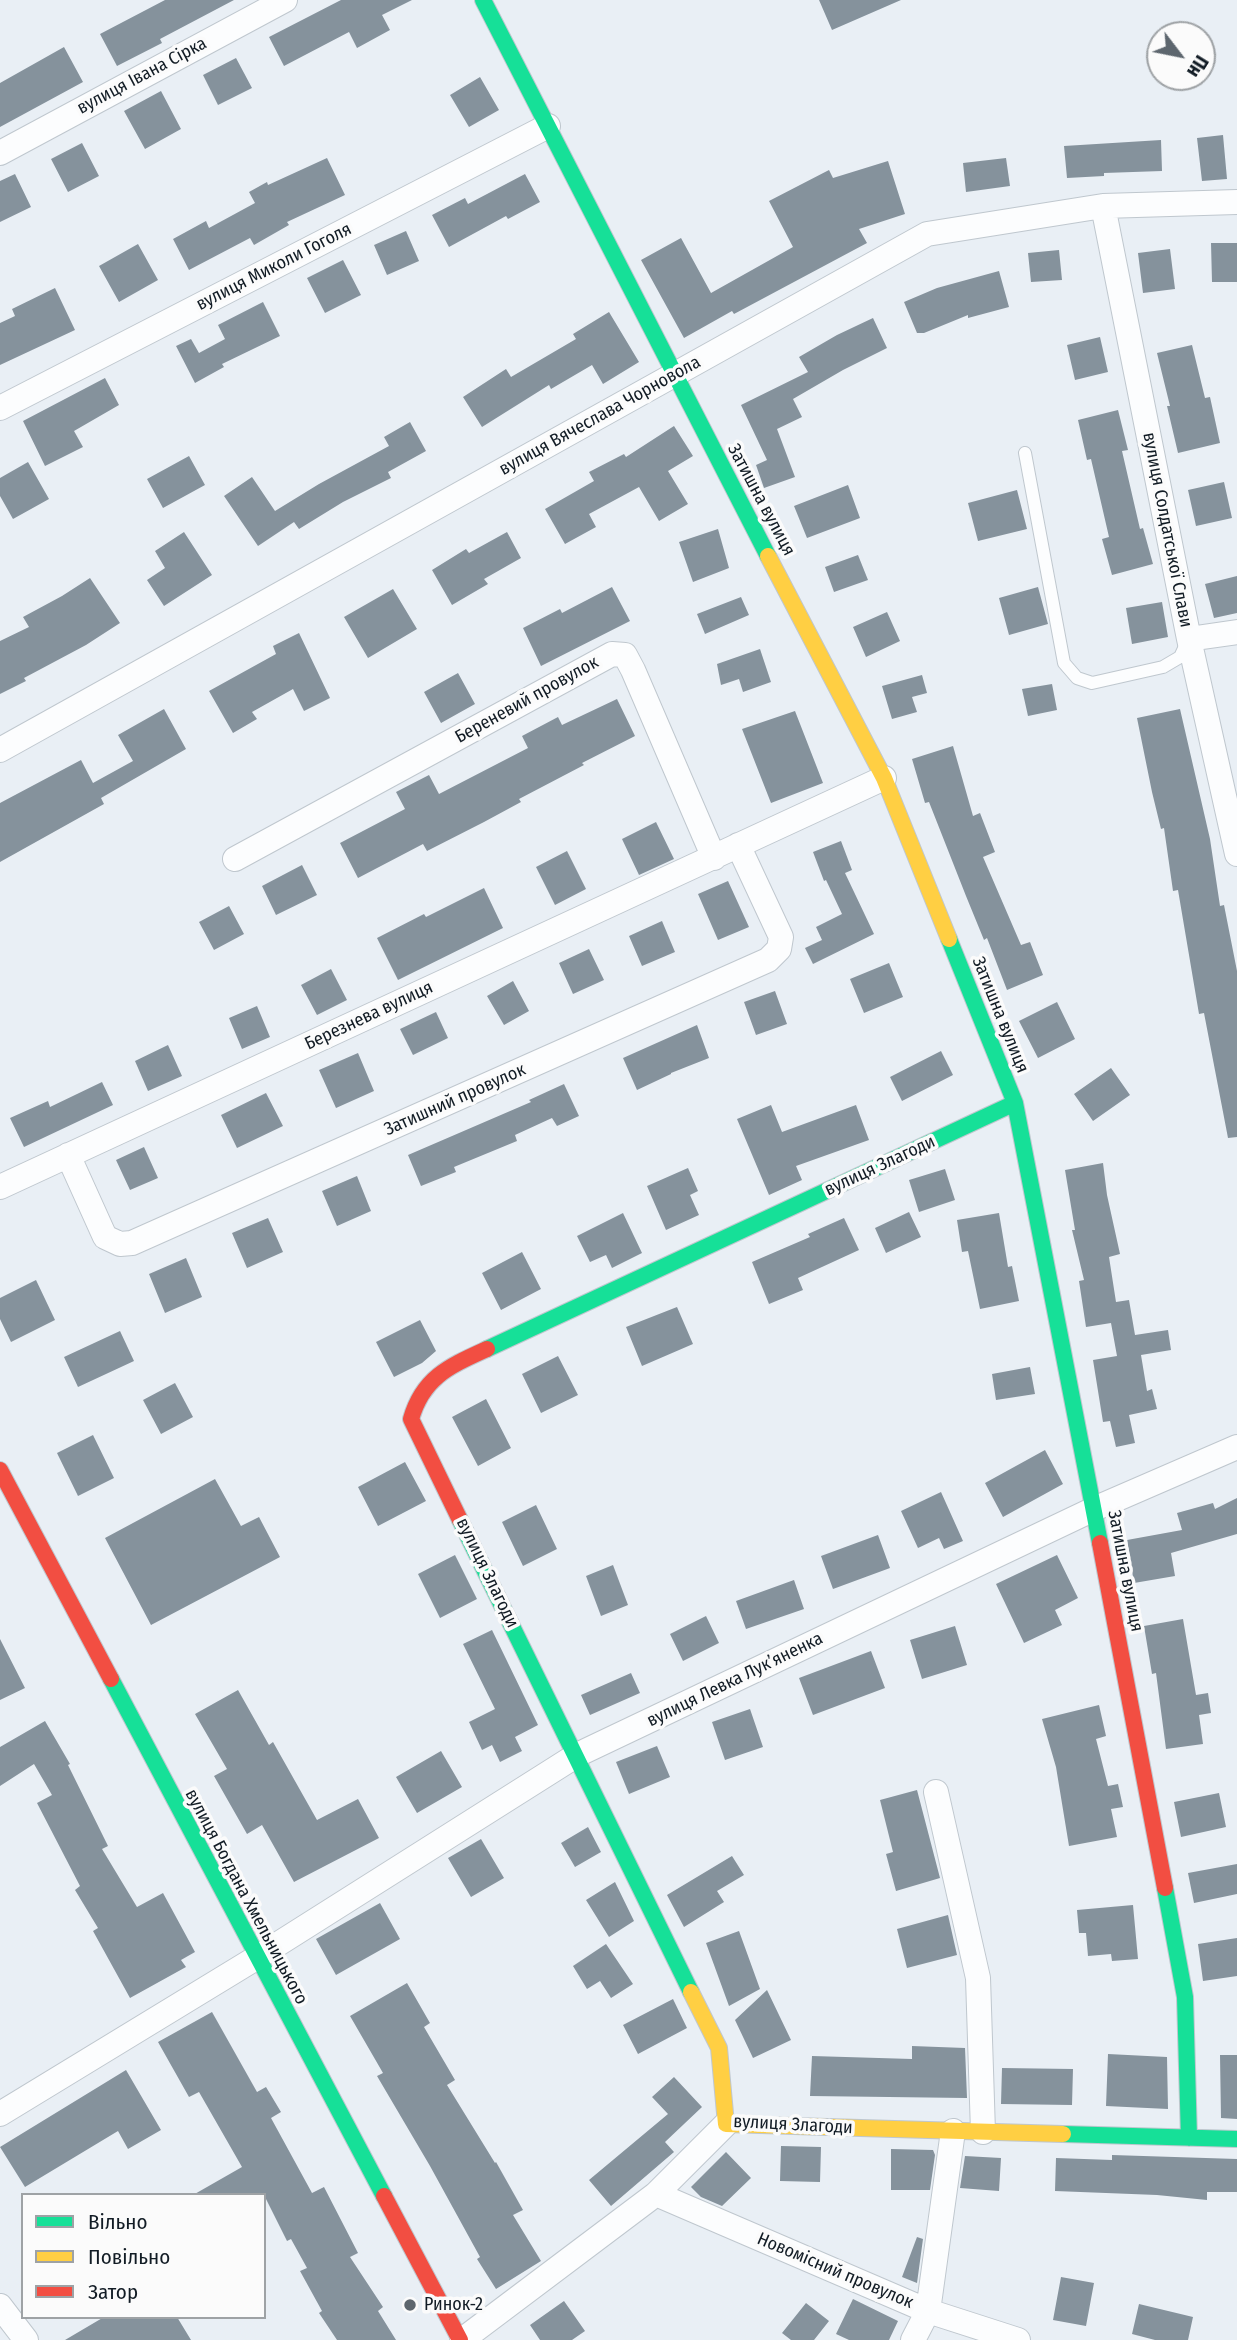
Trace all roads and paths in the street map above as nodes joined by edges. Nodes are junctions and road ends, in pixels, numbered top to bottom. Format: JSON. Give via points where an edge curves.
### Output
{"nodes":[{"id":1,"x":285,"y":0,"type":"edge"},
{"id":2,"x":483,"y":0,"type":"edge"},
{"id":3,"x":548,"y":126,"type":"junction"},
{"id":4,"x":0,"y":153,"type":"edge"},
{"id":5,"x":1237,"y":202,"type":"edge"},
{"id":6,"x":1103,"y":206,"type":"junction"},
{"id":7,"x":674,"y":375,"type":"junction"},
{"id":8,"x":0,"y":408,"type":"edge"},
{"id":9,"x":1025,"y":453,"type":"dead end"},
{"id":10,"x":1237,"y":632,"type":"edge"},
{"id":11,"x":1189,"y":639,"type":"junction"},
{"id":12,"x":0,"y":750,"type":"edge"},
{"id":13,"x":884,"y":778,"type":"junction"},
{"id":14,"x":738,"y":845,"type":"junction"},
{"id":15,"x":1237,"y":854,"type":"edge"},
{"id":16,"x":713,"y":858,"type":"junction"},
{"id":17,"x":235,"y":859,"type":"dead end"},
{"id":18,"x":1015,"y":1103,"type":"junction"},
{"id":19,"x":68,"y":1155,"type":"junction"},
{"id":20,"x":0,"y":1187,"type":"edge"},
{"id":21,"x":1237,"y":1447,"type":"edge"},
{"id":22,"x":0,"y":1471,"type":"edge"},
{"id":23,"x":1094,"y":1509,"type":"junction"},
{"id":24,"x":577,"y":1755,"type":"junction"},
{"id":25,"x":936,"y":1792,"type":"dead end"},
{"id":26,"x":256,"y":1958,"type":"junction"},
{"id":27,"x":0,"y":2114,"type":"edge"},
{"id":28,"x":726,"y":2124,"type":"junction"},
{"id":29,"x":953,"y":2131,"type":"junction"},
{"id":30,"x":983,"y":2132,"type":"junction"},
{"id":31,"x":1189,"y":2138,"type":"junction"},
{"id":32,"x":1237,"y":2139,"type":"edge"},
{"id":33,"x":656,"y":2194,"type":"junction"},
{"id":34,"x":0,"y":2306,"type":"edge"},
{"id":35,"x":928,"y":2311,"type":"junction"},
{"id":36,"x":26,"y":2340,"type":"edge"},
{"id":37,"x":461,"y":2340,"type":"edge"},
{"id":38,"x":913,"y":2340,"type":"edge"},
{"id":39,"x":1018,"y":2340,"type":"edge"}],
"edges":[{"from":1,"to":4,"type":"street","name":"вулиця Івана Сірка"},
{"from":2,"to":3,"type":"street","name":"Затишна вулиця"},
{"from":3,"to":7,"type":"street","name":"Затишна вулиця"},
{"from":3,"to":8,"type":"street","name":"вулиця Миколи Гоголя"},
{"from":5,"to":6,"type":"street","name":"вулиця Вячеслава Чорновола"},
{"from":6,"to":7,"type":"street","name":"вулиця Вячеслава Чорновола","via":[[927,234]]},
{"from":6,"to":11,"type":"street","name":"вулиця Солдатської Слави"},
{"from":7,"to":12,"type":"street","name":"вулиця Вячеслава Чорновола"},
{"from":7,"to":13,"type":"street","name":"Затишна вулиця"},
{"from":9,"to":11,"type":"lane","via":[[1064,663],[1077,678],[1092,683],[1163,667],[1180,657]]},
{"from":10,"to":11,"type":"street"},
{"from":11,"to":15,"type":"street","name":"вулиця Солдатської Слави"},
{"from":13,"to":14,"type":"street","name":"Березнева вулиця"},
{"from":13,"to":18,"type":"street","name":"Затишна вулиця"},
{"from":14,"to":16,"type":"street","name":"Березнева вулиця"},
{"from":14,"to":19,"type":"street","name":"Затишний провулок","via":[[781,937],[779,948],[768,960],[132,1243],[120,1244],[105,1237]]},
{"from":16,"to":17,"type":"street","name":"Береневий провулок","via":[[633,670],[625,655],[612,654]]},
{"from":16,"to":19,"type":"street","name":"Березнева вулиця"},
{"from":18,"to":23,"type":"street","name":"Затишна вулиця"},
{"from":18,"to":24,"type":"street","name":"вулиця Злагоди","via":[[448,1367],[417,1397],[411,1419]]},
{"from":19,"to":20,"type":"street","name":"Березнева вулиця"},
{"from":21,"to":23,"type":"street","name":"вулиця Левка Лукʼяненка"},
{"from":22,"to":26,"type":"street","name":"вулиця Богдана Хмельницького"},
{"from":23,"to":24,"type":"street","name":"вулиця Левка Лукʼяненка"},
{"from":23,"to":31,"type":"street","name":"Затишна вулиця","via":[[1185,1997]]},
{"from":24,"to":26,"type":"street","name":"вулиця Левка Лукʼяненка"},
{"from":24,"to":28,"type":"street","name":"вулиця Злагоди","via":[[719,2048]]},
{"from":25,"to":30,"type":"street","via":[[978,1978]]},
{"from":26,"to":27,"type":"street","name":"вулиця Левка Лукʼяненка"},
{"from":26,"to":37,"type":"street","name":"вулиця Богдана Хмельницького"},
{"from":28,"to":29,"type":"street","name":"вулиця Злагоди"},
{"from":28,"to":33,"type":"street"},
{"from":29,"to":30,"type":"street","name":"вулиця Злагоди"},
{"from":29,"to":35,"type":"street"},
{"from":30,"to":31,"type":"street","name":"вулиця Злагоди"},
{"from":31,"to":32,"type":"street","name":"вулиця Злагоди"},
{"from":33,"to":35,"type":"street","name":"Новомісний провулок"},
{"from":33,"to":37,"type":"street"},
{"from":34,"to":36,"type":"street"},
{"from":35,"to":38,"type":"street"},
{"from":35,"to":39,"type":"street","name":"Новомісний провулок"}]}
